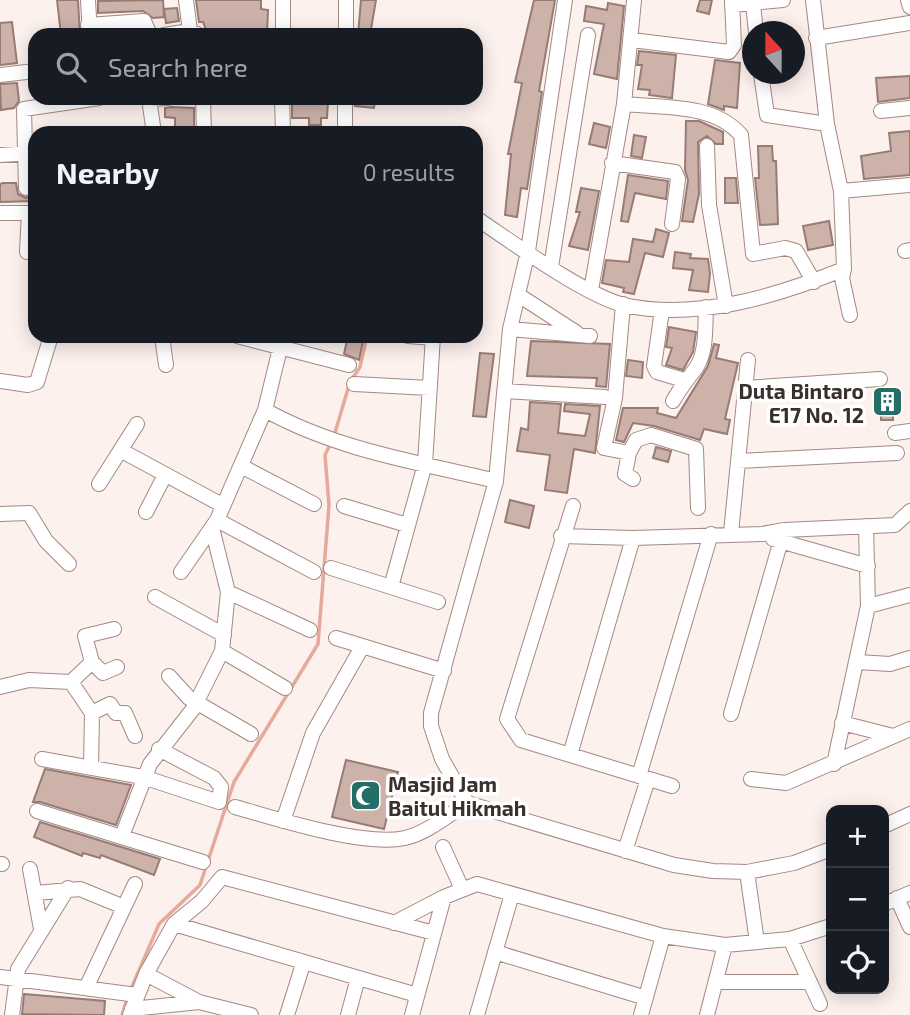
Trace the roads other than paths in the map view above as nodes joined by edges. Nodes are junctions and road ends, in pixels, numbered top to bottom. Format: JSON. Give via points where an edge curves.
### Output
{"nodes":[{"id":1,"x":88,"y":0,"type":"edge"},
{"id":2,"x":186,"y":0,"type":"edge"},
{"id":3,"x":284,"y":0,"type":"edge"},
{"id":4,"x":346,"y":0,"type":"edge"},
{"id":5,"x":565,"y":0,"type":"edge"},
{"id":6,"x":634,"y":0,"type":"edge"},
{"id":7,"x":783,"y":0,"type":"edge"},
{"id":8,"x":813,"y":0,"type":"edge"},
{"id":9,"x":908,"y":0,"type":"edge"},
{"id":10,"x":732,"y":3,"type":"edge"},
{"id":11,"x":753,"y":4,"type":"junction"},
{"id":12,"x":910,"y":7,"type":"edge"},
{"id":13,"x":755,"y":21,"type":"edge"},
{"id":14,"x":910,"y":23,"type":"edge"},
{"id":15,"x":89,"y":28,"type":"edge"},
{"id":16,"x":101,"y":28,"type":"edge"},
{"id":17,"x":147,"y":28,"type":"edge"},
{"id":18,"x":193,"y":28,"type":"edge"},
{"id":19,"x":283,"y":28,"type":"edge"},
{"id":20,"x":346,"y":28,"type":"edge"},
{"id":21,"x":588,"y":35,"type":"dead end"},
{"id":22,"x":816,"y":38,"type":"junction"},
{"id":23,"x":632,"y":40,"type":"junction"},
{"id":24,"x":28,"y":72,"type":"edge"},
{"id":25,"x":0,"y":75,"type":"edge"},
{"id":26,"x":762,"y":84,"type":"edge"},
{"id":27,"x":624,"y":104,"type":"junction"},
{"id":28,"x":33,"y":105,"type":"edge"},
{"id":29,"x":149,"y":105,"type":"edge"},
{"id":30,"x":203,"y":105,"type":"edge"},
{"id":31,"x":282,"y":105,"type":"edge"},
{"id":32,"x":345,"y":105,"type":"edge"},
{"id":33,"x":910,"y":108,"type":"edge"},
{"id":34,"x":881,"y":111,"type":"dead end"},
{"id":35,"x":827,"y":124,"type":"junction"},
{"id":36,"x":153,"y":126,"type":"edge"},
{"id":37,"x":204,"y":126,"type":"edge"},
{"id":38,"x":283,"y":126,"type":"edge"},
{"id":39,"x":345,"y":126,"type":"edge"},
{"id":40,"x":28,"y":146,"type":"edge"},
{"id":41,"x":707,"y":146,"type":"dead end"},
{"id":42,"x":28,"y":153,"type":"edge"},
{"id":43,"x":0,"y":155,"type":"edge"},
{"id":44,"x":612,"y":163,"type":"junction"},
{"id":45,"x":28,"y":165,"type":"edge"},
{"id":46,"x":910,"y":185,"type":"edge"},
{"id":47,"x":26,"y":188,"type":"dead end"},
{"id":48,"x":841,"y":191,"type":"junction"},
{"id":49,"x":0,"y":213,"type":"edge"},
{"id":50,"x":28,"y":213,"type":"edge"},
{"id":51,"x":483,"y":222,"type":"edge"},
{"id":52,"x":672,"y":224,"type":"dead end"},
{"id":53,"x":28,"y":232,"type":"edge"},
{"id":54,"x":528,"y":251,"type":"junction"},
{"id":55,"x":27,"y":252,"type":"dead end"},
{"id":56,"x":551,"y":267,"type":"junction"},
{"id":57,"x":844,"y":269,"type":"junction"},
{"id":58,"x":814,"y":282,"type":"junction"},
{"id":59,"x":591,"y":290,"type":"junction"},
{"id":60,"x":520,"y":296,"type":"junction"},
{"id":61,"x":623,"y":304,"type":"junction"},
{"id":62,"x":726,"y":306,"type":"junction"},
{"id":63,"x":706,"y":307,"type":"junction"},
{"id":64,"x":662,"y":310,"type":"junction"},
{"id":65,"x":849,"y":315,"type":"dead end"},
{"id":66,"x":510,"y":329,"type":"junction"},
{"id":67,"x":49,"y":343,"type":"edge"},
{"id":68,"x":163,"y":343,"type":"edge"},
{"id":69,"x":282,"y":343,"type":"edge"},
{"id":70,"x":285,"y":343,"type":"edge"},
{"id":71,"x":433,"y":343,"type":"edge"},
{"id":72,"x":748,"y":360,"type":"dead end"},
{"id":73,"x":166,"y":365,"type":"dead end"},
{"id":74,"x":349,"y":365,"type":"dead end"},
{"id":75,"x":880,"y":379,"type":"dead end"},
{"id":76,"x":684,"y":380,"type":"junction"},
{"id":77,"x":0,"y":381,"type":"edge"},
{"id":78,"x":354,"y":384,"type":"dead end"},
{"id":79,"x":430,"y":388,"type":"junction"},
{"id":80,"x":745,"y":388,"type":"junction"},
{"id":81,"x":505,"y":391,"type":"junction"},
{"id":82,"x":605,"y":397,"type":"dead end"},
{"id":83,"x":673,"y":401,"type":"dead end"},
{"id":84,"x":265,"y":410,"type":"junction"},
{"id":85,"x":137,"y":424,"type":"dead end"},
{"id":86,"x":122,"y":451,"type":"junction"},
{"id":87,"x":629,"y":453,"type":"junction"},
{"id":88,"x":897,"y":453,"type":"dead end"},
{"id":89,"x":738,"y":461,"type":"junction"},
{"id":90,"x":425,"y":464,"type":"junction"},
{"id":91,"x":241,"y":466,"type":"junction"},
{"id":92,"x":165,"y":475,"type":"junction"},
{"id":93,"x":633,"y":479,"type":"dead end"},
{"id":94,"x":496,"y":481,"type":"junction"},
{"id":95,"x":99,"y":484,"type":"dead end"},
{"id":96,"x":314,"y":504,"type":"dead end"},
{"id":97,"x":222,"y":505,"type":"junction"},
{"id":98,"x":344,"y":506,"type":"dead end"},
{"id":99,"x":573,"y":506,"type":"dead end"},
{"id":100,"x":698,"y":508,"type":"dead end"},
{"id":101,"x":910,"y":511,"type":"edge"},
{"id":102,"x":146,"y":512,"type":"dead end"},
{"id":103,"x":0,"y":514,"type":"edge"},
{"id":104,"x":214,"y":524,"type":"junction"},
{"id":105,"x":408,"y":525,"type":"junction"},
{"id":106,"x":866,"y":526,"type":"junction"},
{"id":107,"x":731,"y":533,"type":"junction"},
{"id":108,"x":711,"y":534,"type":"junction"},
{"id":109,"x":561,"y":536,"type":"junction"},
{"id":110,"x":783,"y":536,"type":"junction"},
{"id":111,"x":633,"y":538,"type":"junction"},
{"id":112,"x":69,"y":564,"type":"dead end"},
{"id":113,"x":868,"y":566,"type":"junction"},
{"id":114,"x":331,"y":568,"type":"dead end"},
{"id":115,"x":181,"y":572,"type":"dead end"},
{"id":116,"x":314,"y":572,"type":"dead end"},
{"id":117,"x":391,"y":587,"type":"junction"},
{"id":118,"x":228,"y":592,"type":"junction"},
{"id":119,"x":910,"y":595,"type":"edge"},
{"id":120,"x":155,"y":597,"type":"dead end"},
{"id":121,"x":438,"y":602,"type":"dead end"},
{"id":122,"x":868,"y":606,"type":"junction"},
{"id":123,"x":114,"y":629,"type":"dead end"},
{"id":124,"x":310,"y":630,"type":"dead end"},
{"id":125,"x":224,"y":635,"type":"junction"},
{"id":126,"x":336,"y":638,"type":"dead end"},
{"id":127,"x":362,"y":647,"type":"junction"},
{"id":128,"x":222,"y":651,"type":"junction"},
{"id":129,"x":910,"y":658,"type":"edge"},
{"id":130,"x":92,"y":662,"type":"junction"},
{"id":131,"x":858,"y":662,"type":"junction"},
{"id":132,"x":117,"y":667,"type":"dead end"},
{"id":133,"x":444,"y":671,"type":"junction"},
{"id":134,"x":169,"y":676,"type":"dead end"},
{"id":135,"x":71,"y":682,"type":"junction"},
{"id":136,"x":0,"y":687,"type":"edge"},
{"id":137,"x":285,"y":688,"type":"dead end"},
{"id":138,"x":197,"y":703,"type":"junction"},
{"id":139,"x":92,"y":713,"type":"junction"},
{"id":140,"x":731,"y":714,"type":"dead end"},
{"id":141,"x":842,"y":723,"type":"junction"},
{"id":142,"x":910,"y":729,"type":"edge"},
{"id":143,"x":251,"y":734,"type":"dead end"},
{"id":144,"x":135,"y":736,"type":"dead end"},
{"id":145,"x":893,"y":736,"type":"junction"},
{"id":146,"x":159,"y":749,"type":"junction"},
{"id":147,"x":570,"y":755,"type":"junction"},
{"id":148,"x":42,"y":759,"type":"dead end"},
{"id":149,"x":834,"y":764,"type":"junction"},
{"id":150,"x":91,"y":768,"type":"junction"},
{"id":151,"x":143,"y":777,"type":"junction"},
{"id":152,"x":643,"y":777,"type":"junction"},
{"id":153,"x":751,"y":779,"type":"dead end"},
{"id":154,"x":672,"y":786,"type":"dead end"},
{"id":155,"x":467,"y":803,"type":"junction"},
{"id":156,"x":235,"y":807,"type":"dead end"},
{"id":157,"x":37,"y":811,"type":"dead end"},
{"id":158,"x":910,"y":814,"type":"edge"},
{"id":159,"x":283,"y":821,"type":"junction"},
{"id":160,"x":889,"y":824,"type":"edge"},
{"id":161,"x":122,"y":836,"type":"junction"},
{"id":162,"x":443,"y":848,"type":"dead end"},
{"id":163,"x":625,"y":850,"type":"junction"},
{"id":164,"x":826,"y":851,"type":"edge"},
{"id":165,"x":203,"y":862,"type":"dead end"},
{"id":166,"x":30,"y":869,"type":"dead end"},
{"id":167,"x":747,"y":872,"type":"junction"},
{"id":168,"x":135,"y":884,"type":"dead end"},
{"id":169,"x":68,"y":888,"type":"junction"},
{"id":170,"x":462,"y":888,"type":"junction"},
{"id":171,"x":36,"y":893,"type":"junction"},
{"id":172,"x":512,"y":894,"type":"junction"},
{"id":173,"x":444,"y":897,"type":"junction"},
{"id":174,"x":897,"y":899,"type":"edge"},
{"id":175,"x":124,"y":908,"type":"junction"},
{"id":176,"x":394,"y":923,"type":"junction"},
{"id":177,"x":174,"y":924,"type":"junction"},
{"id":178,"x":910,"y":927,"type":"edge"},
{"id":179,"x":826,"y":928,"type":"edge"},
{"id":180,"x":41,"y":929,"type":"junction"},
{"id":181,"x":434,"y":933,"type":"junction"},
{"id":182,"x":663,"y":936,"type":"junction"},
{"id":183,"x":790,"y":939,"type":"junction"},
{"id":184,"x":757,"y":942,"type":"junction"},
{"id":185,"x":725,"y":945,"type":"junction"},
{"id":186,"x":495,"y":952,"type":"junction"},
{"id":187,"x":303,"y":964,"type":"junction"},
{"id":188,"x":146,"y":974,"type":"junction"},
{"id":189,"x":0,"y":977,"type":"edge"},
{"id":190,"x":358,"y":978,"type":"junction"},
{"id":191,"x":16,"y":981,"type":"junction"},
{"id":192,"x":716,"y":982,"type":"junction"},
{"id":193,"x":810,"y":982,"type":"junction"},
{"id":194,"x":86,"y":988,"type":"junction"},
{"id":195,"x":417,"y":995,"type":"junction"},
{"id":196,"x":646,"y":998,"type":"junction"},
{"id":197,"x":131,"y":1001,"type":"edge"},
{"id":198,"x":199,"y":1002,"type":"junction"},
{"id":199,"x":820,"y":1004,"type":"dead end"},
{"id":200,"x":12,"y":1015,"type":"edge"},
{"id":201,"x":251,"y":1015,"type":"edge"},
{"id":202,"x":287,"y":1015,"type":"edge"},
{"id":203,"x":348,"y":1015,"type":"edge"},
{"id":204,"x":412,"y":1015,"type":"edge"},
{"id":205,"x":477,"y":1015,"type":"edge"},
{"id":206,"x":642,"y":1015,"type":"edge"},
{"id":207,"x":707,"y":1015,"type":"edge"}],
"edges":[{"from":1,"to":15,"type":"street"},
{"from":2,"to":18,"type":"street"},
{"from":3,"to":19,"type":"street"},
{"from":4,"to":20,"type":"street"},
{"from":5,"to":54,"type":"street"},
{"from":6,"to":23,"type":"street"},
{"from":7,"to":11,"type":"street"},
{"from":8,"to":22,"type":"street"},
{"from":9,"to":12,"type":"street"},
{"from":10,"to":11,"type":"street"},
{"from":10,"to":23,"type":"street","via":[[734,45],[729,52]]},
{"from":11,"to":13,"type":"street"},
{"from":14,"to":22,"type":"street"},
{"from":16,"to":17,"type":"street","via":[[144,21]]},
{"from":21,"to":56,"type":"street"},
{"from":22,"to":35,"type":"street"},
{"from":23,"to":27,"type":"street"},
{"from":24,"to":25,"type":"street"},
{"from":26,"to":35,"type":"street","via":[[767,115]]},
{"from":27,"to":44,"type":"street"},
{"from":27,"to":58,"type":"street","via":[[714,114],[732,125],[741,135],[753,254],[785,248],[796,251]]},
{"from":28,"to":40,"type":"street","via":[[23,112]]},
{"from":29,"to":36,"type":"street"},
{"from":30,"to":37,"type":"street"},
{"from":31,"to":38,"type":"street"},
{"from":32,"to":39,"type":"street"},
{"from":33,"to":34,"type":"street"},
{"from":35,"to":48,"type":"street"},
{"from":41,"to":62,"type":"street","via":[[709,205]]},
{"from":42,"to":43,"type":"street"},
{"from":44,"to":52,"type":"street","via":[[676,172]]},
{"from":44,"to":59,"type":"street"},
{"from":45,"to":47,"type":"street"},
{"from":46,"to":48,"type":"street"},
{"from":48,"to":57,"type":"street"},
{"from":49,"to":50,"type":"street"},
{"from":51,"to":54,"type":"street"},
{"from":53,"to":55,"type":"street"},
{"from":54,"to":56,"type":"street"},
{"from":54,"to":60,"type":"street"},
{"from":56,"to":59,"type":"street"},
{"from":57,"to":58,"type":"street"},
{"from":57,"to":65,"type":"street"},
{"from":58,"to":62,"type":"street"},
{"from":59,"to":61,"type":"street"},
{"from":60,"to":66,"type":"street"},
{"from":60,"to":66,"type":"street","via":[[584,335]]},
{"from":61,"to":64,"type":"street"},
{"from":61,"to":87,"type":"street","via":[[615,398],[604,448]]},
{"from":62,"to":63,"type":"street"},
{"from":63,"to":64,"type":"street"},
{"from":63,"to":76,"type":"street","via":[[702,352],[697,367]]},
{"from":64,"to":76,"type":"street","via":[[654,366],[657,372]]},
{"from":66,"to":81,"type":"street"},
{"from":67,"to":77,"type":"street","via":[[40,377],[33,384]]},
{"from":68,"to":73,"type":"street"},
{"from":69,"to":84,"type":"street"},
{"from":70,"to":74,"type":"street"},
{"from":71,"to":79,"type":"street"},
{"from":72,"to":80,"type":"street"},
{"from":75,"to":80,"type":"street"},
{"from":76,"to":83,"type":"street"},
{"from":78,"to":79,"type":"street"},
{"from":79,"to":90,"type":"street"},
{"from":80,"to":89,"type":"street"},
{"from":81,"to":82,"type":"street"},
{"from":81,"to":94,"type":"street"},
{"from":84,"to":90,"type":"street","via":[[338,444]]},
{"from":84,"to":91,"type":"street"},
{"from":85,"to":86,"type":"street"},
{"from":86,"to":92,"type":"street"},
{"from":86,"to":95,"type":"street"},
{"from":87,"to":93,"type":"street","via":[[625,474]]},
{"from":87,"to":100,"type":"street","via":[[636,440],[651,435],[696,450]]},
{"from":88,"to":89,"type":"street"},
{"from":89,"to":107,"type":"street"},
{"from":90,"to":94,"type":"street"},
{"from":90,"to":105,"type":"street"},
{"from":91,"to":96,"type":"street"},
{"from":91,"to":97,"type":"street"},
{"from":92,"to":97,"type":"street"},
{"from":92,"to":102,"type":"street"},
{"from":94,"to":133,"type":"street"},
{"from":97,"to":104,"type":"street"},
{"from":98,"to":105,"type":"street"},
{"from":99,"to":109,"type":"street"},
{"from":101,"to":106,"type":"street","via":[[895,525]]},
{"from":103,"to":112,"type":"street","via":[[29,513],[46,541]]},
{"from":104,"to":115,"type":"street"},
{"from":104,"to":116,"type":"street"},
{"from":104,"to":118,"type":"street"},
{"from":105,"to":117,"type":"street"},
{"from":106,"to":110,"type":"street"},
{"from":106,"to":113,"type":"street"},
{"from":107,"to":108,"type":"street"},
{"from":107,"to":110,"type":"street"},
{"from":108,"to":111,"type":"street"},
{"from":108,"to":152,"type":"street"},
{"from":109,"to":111,"type":"street"},
{"from":109,"to":147,"type":"street","via":[[507,719],[521,740]]},
{"from":110,"to":113,"type":"street"},
{"from":110,"to":140,"type":"street"},
{"from":111,"to":147,"type":"street"},
{"from":113,"to":122,"type":"street"},
{"from":114,"to":117,"type":"street"},
{"from":117,"to":121,"type":"street"},
{"from":118,"to":124,"type":"street"},
{"from":118,"to":125,"type":"street"},
{"from":119,"to":122,"type":"street"},
{"from":120,"to":125,"type":"street"},
{"from":122,"to":131,"type":"street"},
{"from":123,"to":130,"type":"street","via":[[85,636]]},
{"from":125,"to":128,"type":"street"},
{"from":126,"to":127,"type":"street"},
{"from":127,"to":133,"type":"street"},
{"from":127,"to":159,"type":"street","via":[[313,733]]},
{"from":128,"to":137,"type":"street"},
{"from":128,"to":138,"type":"street"},
{"from":129,"to":131,"type":"street","via":[[890,664]]},
{"from":130,"to":132,"type":"street","via":[[103,673]]},
{"from":130,"to":135,"type":"street"},
{"from":131,"to":141,"type":"street"},
{"from":133,"to":155,"type":"street","via":[[431,726],[442,759]]},
{"from":134,"to":138,"type":"street"},
{"from":135,"to":136,"type":"street","via":[[29,681]]},
{"from":135,"to":139,"type":"street"},
{"from":138,"to":143,"type":"street"},
{"from":138,"to":146,"type":"street"},
{"from":139,"to":144,"type":"street","via":[[110,704],[116,713],[125,713]]},
{"from":139,"to":150,"type":"street"},
{"from":141,"to":145,"type":"street"},
{"from":141,"to":149,"type":"street"},
{"from":142,"to":145,"type":"street"},
{"from":145,"to":149,"type":"street"},
{"from":146,"to":151,"type":"street"},
{"from":146,"to":151,"type":"street","via":[[214,778],[221,787],[219,802]]},
{"from":147,"to":152,"type":"street"},
{"from":148,"to":150,"type":"street"},
{"from":149,"to":153,"type":"street","via":[[786,783]]},
{"from":150,"to":151,"type":"street"},
{"from":151,"to":161,"type":"street"},
{"from":152,"to":154,"type":"street"},
{"from":152,"to":163,"type":"street"},
{"from":155,"to":159,"type":"street","via":[[421,832],[393,839]]},
{"from":155,"to":163,"type":"street"},
{"from":156,"to":159,"type":"street"},
{"from":157,"to":161,"type":"street"},
{"from":158,"to":160,"type":"street"},
{"from":161,"to":165,"type":"street"},
{"from":162,"to":170,"type":"street"},
{"from":163,"to":167,"type":"street","via":[[674,866]]},
{"from":164,"to":167,"type":"street"},
{"from":166,"to":171,"type":"street"},
{"from":167,"to":184,"type":"street"},
{"from":168,"to":175,"type":"street"},
{"from":169,"to":171,"type":"street"},
{"from":169,"to":175,"type":"street"},
{"from":169,"to":180,"type":"street"},
{"from":170,"to":172,"type":"street","via":[[485,885]]},
{"from":170,"to":173,"type":"street"},
{"from":171,"to":180,"type":"street"},
{"from":172,"to":182,"type":"street"},
{"from":172,"to":186,"type":"street"},
{"from":173,"to":176,"type":"street"},
{"from":173,"to":181,"type":"street"},
{"from":174,"to":178,"type":"street"},
{"from":175,"to":194,"type":"street"},
{"from":176,"to":177,"type":"street","via":[[225,876]]},
{"from":176,"to":181,"type":"street"},
{"from":177,"to":187,"type":"street"},
{"from":177,"to":188,"type":"street"},
{"from":179,"to":183,"type":"street"},
{"from":180,"to":191,"type":"street"},
{"from":181,"to":195,"type":"street"},
{"from":182,"to":185,"type":"street"},
{"from":182,"to":196,"type":"street"},
{"from":183,"to":184,"type":"street"},
{"from":183,"to":193,"type":"street"},
{"from":184,"to":185,"type":"street"},
{"from":185,"to":192,"type":"street"},
{"from":186,"to":196,"type":"street"},
{"from":186,"to":205,"type":"street"},
{"from":187,"to":190,"type":"street"},
{"from":187,"to":202,"type":"street"},
{"from":188,"to":197,"type":"street"},
{"from":188,"to":198,"type":"street"},
{"from":189,"to":191,"type":"street"},
{"from":190,"to":195,"type":"street"},
{"from":190,"to":203,"type":"street"},
{"from":191,"to":194,"type":"street"},
{"from":191,"to":200,"type":"street"},
{"from":192,"to":193,"type":"street"},
{"from":192,"to":207,"type":"street"},
{"from":193,"to":199,"type":"street"},
{"from":194,"to":197,"type":"street"},
{"from":195,"to":204,"type":"street"},
{"from":196,"to":206,"type":"street"},
{"from":197,"to":198,"type":"street"},
{"from":198,"to":201,"type":"street"}]}
